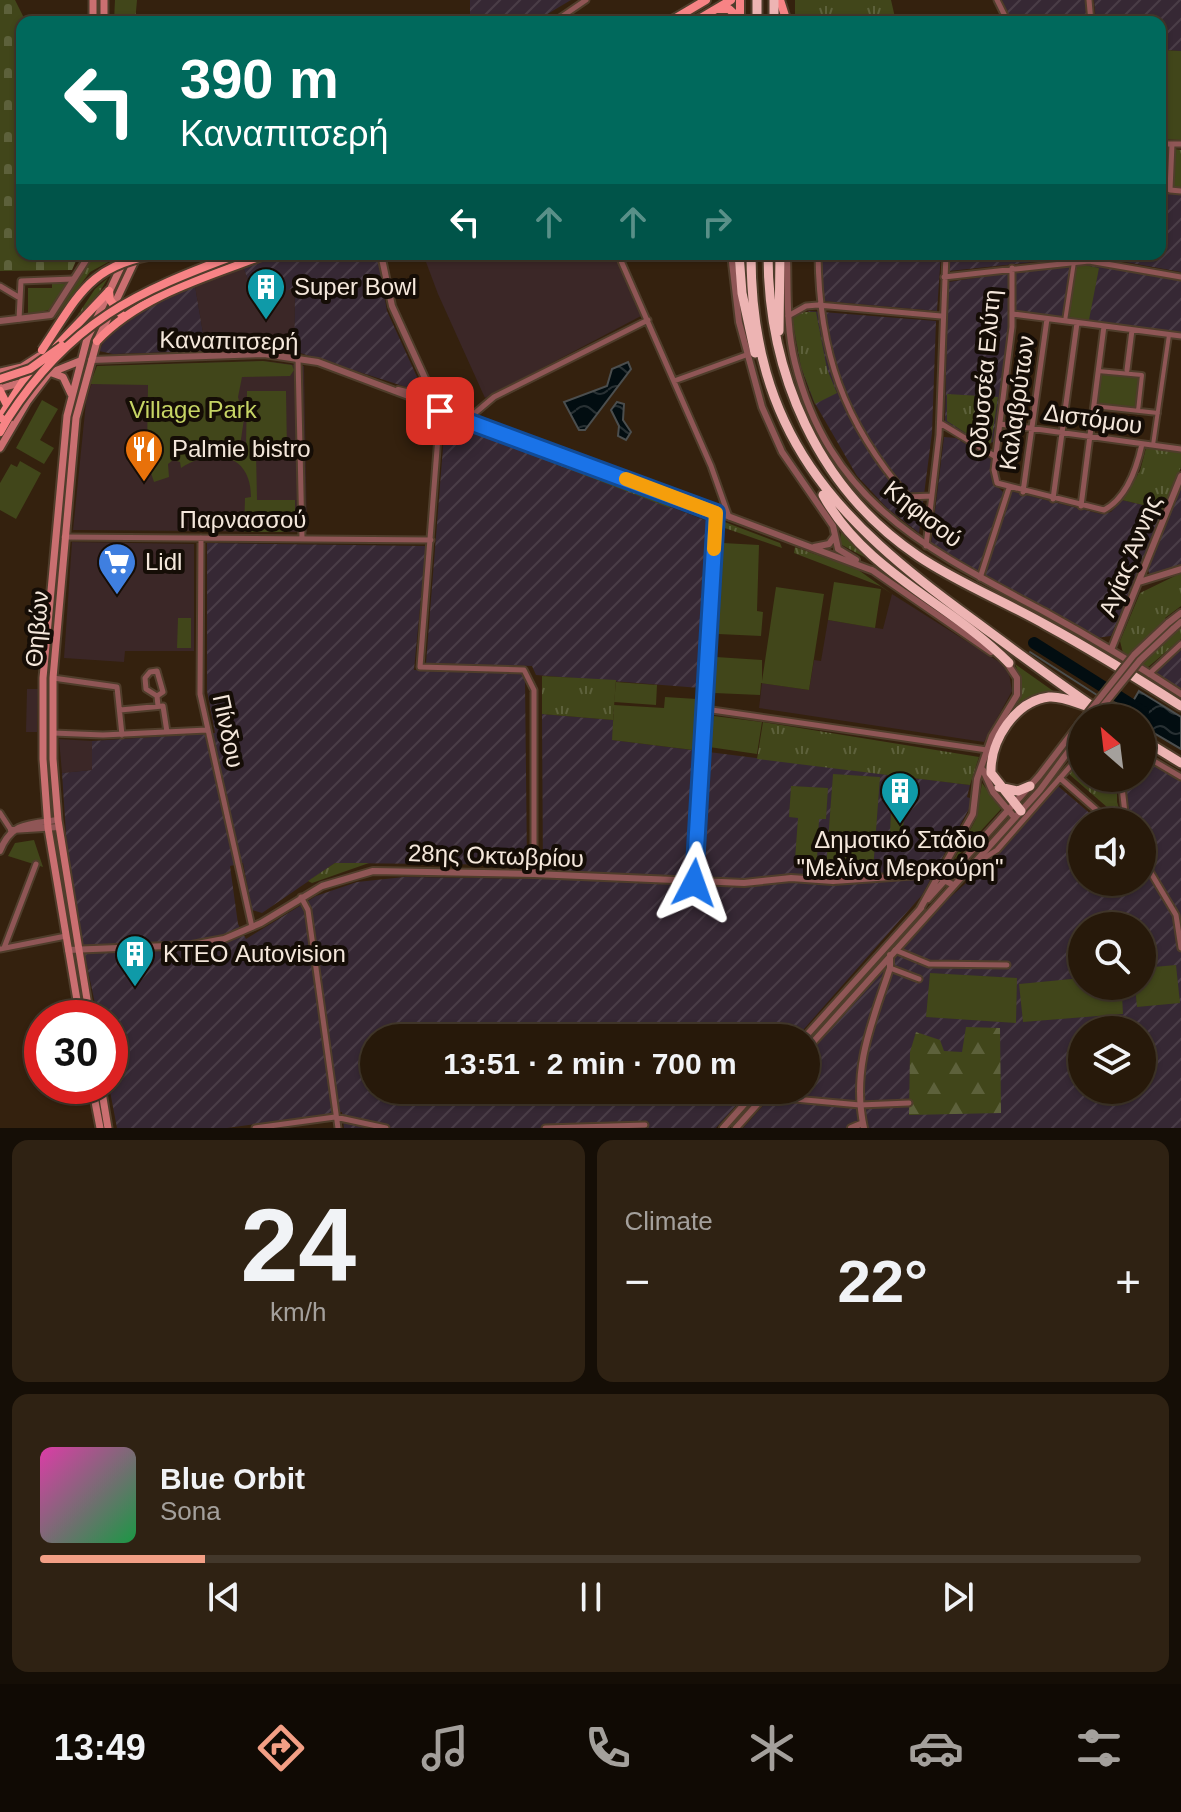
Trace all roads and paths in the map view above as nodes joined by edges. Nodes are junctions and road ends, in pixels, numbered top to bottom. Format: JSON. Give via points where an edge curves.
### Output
{"nodes":[{"id":1,"x":586,"y":0,"type":"edge"},
{"id":2,"x":706,"y":0,"type":"edge"},
{"id":3,"x":731,"y":0,"type":"edge"},
{"id":4,"x":713,"y":11,"type":"junction"},
{"id":5,"x":563,"y":16,"type":"edge"},
{"id":6,"x":679,"y":16,"type":"edge"},
{"id":7,"x":704,"y":16,"type":"edge"},
{"id":8,"x":736,"y":16,"type":"edge"},
{"id":9,"x":1166,"y":144,"type":"edge"},
{"id":10,"x":1172,"y":144,"type":"junction"},
{"id":11,"x":1181,"y":144,"type":"edge"},
{"id":12,"x":1181,"y":191,"type":"edge"},
{"id":13,"x":86,"y":260,"type":"edge"},
{"id":14,"x":124,"y":260,"type":"edge"},
{"id":15,"x":131,"y":260,"type":"edge"},
{"id":16,"x":135,"y":260,"type":"edge"},
{"id":17,"x":224,"y":260,"type":"edge"},
{"id":18,"x":253,"y":260,"type":"edge"},
{"id":19,"x":383,"y":260,"type":"edge"},
{"id":20,"x":621,"y":260,"type":"edge"},
{"id":21,"x":732,"y":260,"type":"edge"},
{"id":22,"x":740,"y":260,"type":"edge"},
{"id":23,"x":751,"y":260,"type":"edge"},
{"id":24,"x":768,"y":260,"type":"edge"},
{"id":25,"x":780,"y":260,"type":"edge"},
{"id":26,"x":787,"y":260,"type":"edge"},
{"id":27,"x":818,"y":260,"type":"edge"},
{"id":28,"x":945,"y":260,"type":"edge"},
{"id":29,"x":1074,"y":262,"type":"junction"},
{"id":30,"x":1012,"y":268,"type":"junction"},
{"id":31,"x":944,"y":277,"type":"junction"},
{"id":32,"x":1181,"y":277,"type":"edge"},
{"id":33,"x":73,"y":279,"type":"junction"},
{"id":34,"x":0,"y":286,"type":"edge"},
{"id":35,"x":109,"y":291,"type":"junction"},
{"id":36,"x":20,"y":299,"type":"junction"},
{"id":37,"x":113,"y":305,"type":"junction"},
{"id":38,"x":818,"y":305,"type":"junction"},
{"id":39,"x":1013,"y":314,"type":"junction"},
{"id":40,"x":125,"y":316,"type":"junction"},
{"id":41,"x":788,"y":316,"type":"junction"},
{"id":42,"x":941,"y":316,"type":"junction"},
{"id":43,"x":1047,"y":319,"type":"junction"},
{"id":44,"x":19,"y":320,"type":"junction"},
{"id":45,"x":648,"y":320,"type":"junction"},
{"id":46,"x":0,"y":321,"type":"edge"},
{"id":47,"x":1065,"y":321,"type":"junction"},
{"id":48,"x":1077,"y":323,"type":"junction"},
{"id":49,"x":86,"y":326,"type":"junction"},
{"id":50,"x":1104,"y":326,"type":"junction"},
{"id":51,"x":1132,"y":330,"type":"junction"},
{"id":52,"x":1169,"y":335,"type":"junction"},
{"id":53,"x":1181,"y":336,"type":"edge"},
{"id":54,"x":97,"y":341,"type":"junction"},
{"id":55,"x":41,"y":353,"type":"junction"},
{"id":56,"x":746,"y":355,"type":"junction"},
{"id":57,"x":298,"y":357,"type":"junction"},
{"id":58,"x":779,"y":359,"type":"junction"},
{"id":59,"x":91,"y":360,"type":"junction"},
{"id":60,"x":80,"y":362,"type":"junction"},
{"id":61,"x":1098,"y":371,"type":"junction"},
{"id":62,"x":0,"y":372,"type":"edge"},
{"id":63,"x":1127,"y":372,"type":"junction"},
{"id":64,"x":50,"y":373,"type":"junction"},
{"id":65,"x":0,"y":379,"type":"edge"},
{"id":66,"x":426,"y":380,"type":"junction"},
{"id":67,"x":674,"y":381,"type":"junction"},
{"id":68,"x":768,"y":381,"type":"junction"},
{"id":69,"x":22,"y":383,"type":"junction"},
{"id":70,"x":0,"y":390,"type":"edge"},
{"id":71,"x":394,"y":390,"type":"junction"},
{"id":72,"x":71,"y":396,"type":"junction"},
{"id":73,"x":7,"y":405,"type":"junction"},
{"id":74,"x":1094,"y":406,"type":"junction"},
{"id":75,"x":440,"y":411,"type":"junction"},
{"id":76,"x":1138,"y":411,"type":"junction"},
{"id":77,"x":1158,"y":413,"type":"junction"},
{"id":78,"x":0,"y":418,"type":"edge"},
{"id":79,"x":467,"y":420,"type":"junction"},
{"id":80,"x":940,"y":423,"type":"junction"},
{"id":81,"x":1000,"y":424,"type":"junction"},
{"id":82,"x":1032,"y":429,"type":"junction"},
{"id":83,"x":0,"y":432,"type":"edge"},
{"id":84,"x":1062,"y":433,"type":"junction"},
{"id":85,"x":1090,"y":437,"type":"junction"},
{"id":86,"x":1142,"y":444,"type":"junction"},
{"id":87,"x":1153,"y":445,"type":"junction"},
{"id":88,"x":0,"y":448,"type":"edge"},
{"id":89,"x":1181,"y":449,"type":"edge"},
{"id":90,"x":996,"y":457,"type":"junction"},
{"id":91,"x":813,"y":474,"type":"junction"},
{"id":92,"x":1181,"y":476,"type":"edge"},
{"id":93,"x":1009,"y":488,"type":"junction"},
{"id":94,"x":1023,"y":492,"type":"junction"},
{"id":95,"x":932,"y":496,"type":"junction"},
{"id":96,"x":1053,"y":499,"type":"junction"},
{"id":97,"x":1081,"y":506,"type":"junction"},
{"id":98,"x":716,"y":513,"type":"junction"},
{"id":99,"x":729,"y":518,"type":"junction"},
{"id":100,"x":55,"y":537,"type":"junction"},
{"id":101,"x":65,"y":537,"type":"junction"},
{"id":102,"x":834,"y":537,"type":"junction"},
{"id":103,"x":201,"y":538,"type":"junction"},
{"id":104,"x":302,"y":538,"type":"junction"},
{"id":105,"x":431,"y":540,"type":"junction"},
{"id":106,"x":813,"y":547,"type":"junction"},
{"id":107,"x":926,"y":547,"type":"junction"},
{"id":108,"x":1181,"y":569,"type":"edge"},
{"id":109,"x":874,"y":571,"type":"junction"},
{"id":110,"x":980,"y":578,"type":"junction"},
{"id":111,"x":1139,"y":582,"type":"junction"},
{"id":112,"x":1181,"y":613,"type":"edge"},
{"id":113,"x":1181,"y":622,"type":"edge"},
{"id":114,"x":1170,"y":626,"type":"junction"},
{"id":115,"x":1181,"y":644,"type":"edge"},
{"id":116,"x":1111,"y":650,"type":"junction"},
{"id":117,"x":1009,"y":663,"type":"junction"},
{"id":118,"x":1149,"y":674,"type":"junction"},
{"id":119,"x":53,"y":678,"type":"junction"},
{"id":120,"x":1181,"y":694,"type":"edge"},
{"id":121,"x":157,"y":696,"type":"junction"},
{"id":122,"x":1070,"y":704,"type":"edge"},
{"id":123,"x":1082,"y":704,"type":"edge"},
{"id":124,"x":1095,"y":704,"type":"edge"},
{"id":125,"x":1103,"y":704,"type":"edge"},
{"id":126,"x":158,"y":706,"type":"junction"},
{"id":127,"x":1181,"y":706,"type":"edge"},
{"id":128,"x":705,"y":709,"type":"junction"},
{"id":129,"x":120,"y":710,"type":"junction"},
{"id":130,"x":208,"y":730,"type":"junction"},
{"id":131,"x":167,"y":732,"type":"junction"},
{"id":132,"x":53,"y":733,"type":"junction"},
{"id":133,"x":122,"y":735,"type":"junction"},
{"id":134,"x":1068,"y":738,"type":"edge"},
{"id":135,"x":1156,"y":748,"type":"edge"},
{"id":136,"x":987,"y":750,"type":"junction"},
{"id":137,"x":1068,"y":752,"type":"edge"},
{"id":138,"x":1156,"y":762,"type":"edge"},
{"id":139,"x":1181,"y":763,"type":"edge"},
{"id":140,"x":983,"y":767,"type":"junction"},
{"id":141,"x":1068,"y":769,"type":"edge"},
{"id":142,"x":1181,"y":777,"type":"edge"},
{"id":143,"x":1060,"y":778,"type":"junction"},
{"id":144,"x":1030,"y":786,"type":"junction"},
{"id":145,"x":999,"y":787,"type":"junction"},
{"id":146,"x":1094,"y":808,"type":"edge"},
{"id":147,"x":1014,"y":811,"type":"junction"},
{"id":148,"x":0,"y":813,"type":"edge"},
{"id":149,"x":58,"y":824,"type":"junction"},
{"id":150,"x":48,"y":825,"type":"junction"},
{"id":151,"x":11,"y":830,"type":"junction"},
{"id":152,"x":0,"y":851,"type":"edge"},
{"id":153,"x":36,"y":864,"type":"dead end"},
{"id":154,"x":973,"y":864,"type":"junction"},
{"id":155,"x":534,"y":874,"type":"junction"},
{"id":156,"x":942,"y":876,"type":"junction"},
{"id":157,"x":1156,"y":881,"type":"edge"},
{"id":158,"x":694,"y":883,"type":"junction"},
{"id":159,"x":953,"y":885,"type":"junction"},
{"id":160,"x":301,"y":897,"type":"junction"},
{"id":161,"x":253,"y":928,"type":"junction"},
{"id":162,"x":66,"y":936,"type":"junction"},
{"id":163,"x":2,"y":948,"type":"edge"},
{"id":164,"x":1181,"y":948,"type":"edge"},
{"id":165,"x":79,"y":949,"type":"junction"},
{"id":166,"x":68,"y":950,"type":"junction"},
{"id":167,"x":884,"y":950,"type":"junction"},
{"id":168,"x":893,"y":953,"type":"junction"},
{"id":169,"x":1007,"y":965,"type":"dead end"},
{"id":170,"x":890,"y":968,"type":"junction"},
{"id":171,"x":919,"y":979,"type":"dead end"},
{"id":172,"x":77,"y":1000,"type":"edge"},
{"id":173,"x":87,"y":1000,"type":"edge"},
{"id":174,"x":817,"y":1024,"type":"edge"},
{"id":175,"x":820,"y":1034,"type":"edge"},
{"id":176,"x":820,"y":1102,"type":"edge"},
{"id":177,"x":909,"y":1103,"type":"dead end"},
{"id":178,"x":95,"y":1104,"type":"edge"},
{"id":179,"x":104,"y":1104,"type":"edge"},
{"id":180,"x":745,"y":1104,"type":"edge"},
{"id":181,"x":758,"y":1104,"type":"edge"},
{"id":182,"x":860,"y":1105,"type":"junction"},
{"id":183,"x":335,"y":1117,"type":"junction"},
{"id":184,"x":645,"y":1125,"type":"dead end"},
{"id":185,"x":864,"y":1125,"type":"edge"},
{"id":186,"x":100,"y":1128,"type":"edge"},
{"id":187,"x":108,"y":1128,"type":"edge"},
{"id":188,"x":255,"y":1128,"type":"edge"},
{"id":189,"x":338,"y":1128,"type":"edge"},
{"id":190,"x":386,"y":1128,"type":"edge"},
{"id":191,"x":545,"y":1128,"type":"edge"},
{"id":192,"x":723,"y":1128,"type":"edge"},
{"id":193,"x":736,"y":1128,"type":"edge"},
{"id":194,"x":851,"y":1128,"type":"edge"}],
"edges":[{"from":1,"to":5,"type":"street"},
{"from":2,"to":6,"type":"main road"},
{"from":3,"to":4,"type":"main road"},
{"from":4,"to":7,"type":"main road"},
{"from":4,"to":8,"type":"main road","via":[[729,9]]},
{"from":9,"to":10,"type":"street"},
{"from":10,"to":11,"type":"street"},
{"from":10,"to":12,"type":"street","via":[[1170,190]]},
{"from":13,"to":33,"type":"street"},
{"from":14,"to":35,"type":"main road","name":"Θηβών"},
{"from":15,"to":55,"type":"main road","bridge":true,"via":[[98,274]]},
{"from":16,"to":37,"type":"main road","name":"Θηβών"},
{"from":17,"to":49,"type":"main road","bridge":true,"via":[[147,291]]},
{"from":18,"to":40,"type":"main road"},
{"from":19,"to":66,"type":"street","via":[[390,300]]},
{"from":20,"to":45,"type":"street"},
{"from":21,"to":56,"type":"street"},
{"from":22,"to":68,"type":"highway","via":[[747,328]]},
{"from":23,"to":68,"type":"highway","via":[[756,329]]},
{"from":24,"to":58,"type":"highway"},
{"from":25,"to":58,"type":"highway"},
{"from":26,"to":41,"type":"street","name":"Κηφισού"},
{"from":27,"to":38,"type":"street"},
{"from":28,"to":31,"type":"street"},
{"from":29,"to":30,"type":"street"},
{"from":29,"to":32,"type":"street"},
{"from":29,"to":47,"type":"street"},
{"from":30,"to":31,"type":"street"},
{"from":30,"to":39,"type":"street","name":"Οδυσσέα Ελύτη"},
{"from":31,"to":42,"type":"street"},
{"from":33,"to":36,"type":"street","via":[[21,281]]},
{"from":33,"to":44,"type":"street","via":[[54,312]]},
{"from":34,"to":36,"type":"street"},
{"from":35,"to":37,"type":"main road"},
{"from":35,"to":60,"type":"main road","name":"Θηβών"},
{"from":35,"to":69,"type":"main road"},
{"from":36,"to":44,"type":"street"},
{"from":37,"to":40,"type":"main road"},
{"from":37,"to":54,"type":"main road","name":"Θηβών"},
{"from":38,"to":41,"type":"street"},
{"from":38,"to":42,"type":"street"},
{"from":38,"to":95,"type":"street","via":[[831,368],[859,432],[908,497]]},
{"from":39,"to":43,"type":"street"},
{"from":39,"to":81,"type":"street","name":"Οδυσσέα Ελύτη"},
{"from":40,"to":54,"type":"main road"},
{"from":41,"to":107,"type":"street","name":"Κηφισού","via":[[801,384],[826,440],[866,495]]},
{"from":42,"to":80,"type":"street"},
{"from":43,"to":47,"type":"street"},
{"from":43,"to":82,"type":"street","name":"Καλαβρύτων"},
{"from":44,"to":46,"type":"street"},
{"from":45,"to":67,"type":"street"},
{"from":45,"to":79,"type":"street","via":[[494,397]]},
{"from":47,"to":48,"type":"street"},
{"from":48,"to":50,"type":"street"},
{"from":48,"to":84,"type":"street"},
{"from":49,"to":65,"type":"main road","bridge":true,"via":[[37,365]]},
{"from":49,"to":83,"type":"main road","bridge":true,"via":[[35,380]]},
{"from":50,"to":51,"type":"street"},
{"from":50,"to":61,"type":"street"},
{"from":51,"to":52,"type":"street"},
{"from":51,"to":63,"type":"street"},
{"from":52,"to":53,"type":"street"},
{"from":52,"to":77,"type":"street"},
{"from":54,"to":59,"type":"main road","name":"Θηβών"},
{"from":55,"to":62,"type":"main road","via":[[22,367]]},
{"from":55,"to":69,"type":"main road"},
{"from":56,"to":67,"type":"street"},
{"from":56,"to":102,"type":"street","via":[[774,436],[833,526]]},
{"from":57,"to":59,"type":"street","name":"Καναπιτσερή"},
{"from":57,"to":71,"type":"street","name":"Καναπιτσερή"},
{"from":57,"to":104,"type":"street"},
{"from":58,"to":127,"type":"highway","via":[[827,464],[887,532],[932,564],[1048,625]]},
{"from":59,"to":60,"type":"main road"},
{"from":59,"to":101,"type":"main road","name":"Θηβών","via":[[76,418]]},
{"from":60,"to":64,"type":"main road"},
{"from":60,"to":72,"type":"main road","name":"Θηβών"},
{"from":61,"to":63,"type":"street"},
{"from":61,"to":74,"type":"street"},
{"from":63,"to":76,"type":"street","via":[[1142,375]]},
{"from":64,"to":69,"type":"main road"},
{"from":64,"to":72,"type":"main road","via":[[63,377]]},
{"from":64,"to":88,"type":"main road"},
{"from":66,"to":71,"type":"street","via":[[421,394]]},
{"from":66,"to":75,"type":"street"},
{"from":67,"to":99,"type":"street"},
{"from":68,"to":91,"type":"highway"},
{"from":69,"to":70,"type":"main road"},
{"from":69,"to":73,"type":"main road"},
{"from":70,"to":73,"type":"main road"},
{"from":71,"to":75,"type":"street","name":"Καναπιτσερή"},
{"from":72,"to":100,"type":"main road","name":"Θηβών"},
{"from":73,"to":78,"type":"main road"},
{"from":74,"to":76,"type":"street"},
{"from":74,"to":85,"type":"street"},
{"from":75,"to":79,"type":"street","name":"Καναπιτσερή"},
{"from":75,"to":105,"type":"street"},
{"from":76,"to":77,"type":"street"},
{"from":77,"to":87,"type":"street"},
{"from":79,"to":98,"type":"street","name":"Καναπιτσερή"},
{"from":80,"to":90,"type":"street"},
{"from":80,"to":95,"type":"street"},
{"from":81,"to":82,"type":"street","name":"Διστόμου"},
{"from":81,"to":90,"type":"street","name":"Οδυσσέα Ελύτη"},
{"from":82,"to":84,"type":"street","name":"Διστόμου"},
{"from":82,"to":94,"type":"street","name":"Καλαβρύτων"},
{"from":84,"to":85,"type":"street","name":"Διστόμου"},
{"from":84,"to":96,"type":"street"},
{"from":85,"to":86,"type":"street","name":"Διστόμου"},
{"from":85,"to":97,"type":"street"},
{"from":86,"to":87,"type":"street","name":"Διστόμου"},
{"from":86,"to":97,"type":"street","via":[[1136,470],[1111,506]]},
{"from":87,"to":89,"type":"street","name":"Διστόμου"},
{"from":90,"to":93,"type":"street","name":"Οδυσσέα Ελύτη","via":[[997,483]]},
{"from":91,"to":117,"type":"highway","via":[[833,513],[873,556]]},
{"from":91,"to":123,"type":"highway","via":[[846,515],[897,563]]},
{"from":92,"to":111,"type":"street","name":"Αγίας Άννης"},
{"from":93,"to":94,"type":"street"},
{"from":93,"to":110,"type":"street"},
{"from":94,"to":96,"type":"street"},
{"from":95,"to":107,"type":"street"},
{"from":96,"to":97,"type":"street"},
{"from":98,"to":99,"type":"street","name":"Καναπιτσερή"},
{"from":98,"to":128,"type":"street"},
{"from":99,"to":106,"type":"street","name":"Καναπιτσερή"},
{"from":100,"to":101,"type":"street","name":"Παρνασσού"},
{"from":100,"to":150,"type":"main road","name":"Θηβών","via":[[43,678]]},
{"from":101,"to":103,"type":"street","name":"Παρνασσού"},
{"from":101,"to":119,"type":"main road","name":"Θηβών"},
{"from":102,"to":106,"type":"street","via":[[826,546]]},
{"from":102,"to":109,"type":"street","via":[[840,551]]},
{"from":103,"to":104,"type":"street","name":"Παρνασσού"},
{"from":103,"to":130,"type":"street","name":"Πίνδου","via":[[200,694]]},
{"from":104,"to":105,"type":"street","name":"Παρνασσού"},
{"from":105,"to":155,"type":"street","via":[[420,667],[524,670],[534,687]]},
{"from":106,"to":109,"type":"street","name":"Καναπιτσερή"},
{"from":107,"to":110,"type":"street","name":"Κηφισού"},
{"from":108,"to":111,"type":"street"},
{"from":109,"to":117,"type":"street"},
{"from":110,"to":116,"type":"street","name":"Κηφισού"},
{"from":111,"to":116,"type":"street","name":"Αγίας Άννης"},
{"from":112,"to":114,"type":"street"},
{"from":113,"to":114,"type":"street"},
{"from":114,"to":124,"type":"street","bridge":true,"via":[[1134,655]]},
{"from":114,"to":125,"type":"street","bridge":true},
{"from":115,"to":118,"type":"street"},
{"from":116,"to":118,"type":"street","name":"Κηφισού"},
{"from":117,"to":136,"type":"street","via":[[1017,678],[1017,695]]},
{"from":118,"to":120,"type":"street","name":"Κηφισού"},
{"from":119,"to":129,"type":"street","via":[[113,683]]},
{"from":119,"to":132,"type":"main road","name":"Θηβών"},
{"from":121,"to":121,"type":"street","via":[[163,692],[157,671],[145,678],[146,689]]},
{"from":121,"to":126,"type":"street"},
{"from":122,"to":145,"type":"highway","via":[[1053,697],[1022,709],[1003,731],[991,773]]},
{"from":126,"to":129,"type":"street"},
{"from":126,"to":131,"type":"street","via":[[163,706]]},
{"from":128,"to":136,"type":"street"},
{"from":128,"to":158,"type":"street"},
{"from":129,"to":133,"type":"street"},
{"from":130,"to":131,"type":"street"},
{"from":130,"to":161,"type":"street","name":"Πίνδου"},
{"from":131,"to":133,"type":"street"},
{"from":132,"to":133,"type":"street"},
{"from":132,"to":149,"type":"main road","name":"Θηβών"},
{"from":134,"to":144,"type":"street"},
{"from":135,"to":139,"type":"highway"},
{"from":136,"to":140,"type":"street"},
{"from":137,"to":147,"type":"street","via":[[1046,782]]},
{"from":138,"to":142,"type":"street"},
{"from":140,"to":147,"type":"street","via":[[989,785]]},
{"from":140,"to":156,"type":"street","via":[[973,814]]},
{"from":141,"to":143,"type":"street"},
{"from":143,"to":146,"type":"street"},
{"from":143,"to":154,"type":"street","via":[[997,850]]},
{"from":144,"to":145,"type":"highway","via":[[1014,791]]},
{"from":144,"to":147,"type":"street"},
{"from":145,"to":147,"type":"highway"},
{"from":147,"to":154,"type":"street"},
{"from":147,"to":156,"type":"street"},
{"from":148,"to":151,"type":"street"},
{"from":149,"to":150,"type":"street"},
{"from":149,"to":165,"type":"main road","name":"Θηβών"},
{"from":150,"to":151,"type":"street"},
{"from":150,"to":162,"type":"main road","name":"Θηβών"},
{"from":151,"to":152,"type":"street"},
{"from":153,"to":163,"type":"street"},
{"from":154,"to":159,"type":"street"},
{"from":155,"to":158,"type":"street","name":"28ης Οκτωβρίου"},
{"from":155,"to":160,"type":"street","name":"28ης Οκτωβρίου","via":[[373,871]]},
{"from":156,"to":158,"type":"street","name":"28ης Οκτωβρίου"},
{"from":156,"to":159,"type":"street"},
{"from":156,"to":167,"type":"street"},
{"from":157,"to":164,"type":"street","via":[[1176,915]]},
{"from":159,"to":168,"type":"street"},
{"from":160,"to":161,"type":"street","name":"28ης Οκτωβρίου"},
{"from":160,"to":183,"type":"street","via":[[308,910]]},
{"from":161,"to":165,"type":"street","name":"28ης Οκτωβρίου","via":[[192,945]]},
{"from":162,"to":163,"type":"street"},
{"from":162,"to":166,"type":"main road","name":"Θηβών"},
{"from":165,"to":166,"type":"street","name":"28ης Οκτωβρίου"},
{"from":165,"to":173,"type":"main road","name":"Θηβών"},
{"from":166,"to":172,"type":"main road","name":"Θηβών"},
{"from":167,"to":168,"type":"street"},
{"from":167,"to":174,"type":"street"},
{"from":168,"to":169,"type":"street","via":[[929,964]]},
{"from":168,"to":170,"type":"street"},
{"from":168,"to":175,"type":"street"},
{"from":170,"to":171,"type":"street"},
{"from":170,"to":182,"type":"street","via":[[862,1052]]},
{"from":176,"to":182,"type":"street"},
{"from":177,"to":182,"type":"street"},
{"from":178,"to":186,"type":"main road"},
{"from":179,"to":187,"type":"main road"},
{"from":180,"to":192,"type":"street"},
{"from":181,"to":193,"type":"street"},
{"from":182,"to":185,"type":"street"},
{"from":183,"to":188,"type":"street"},
{"from":183,"to":189,"type":"street"},
{"from":183,"to":190,"type":"street"},
{"from":184,"to":191,"type":"street"},
{"from":185,"to":194,"type":"street"}]}
